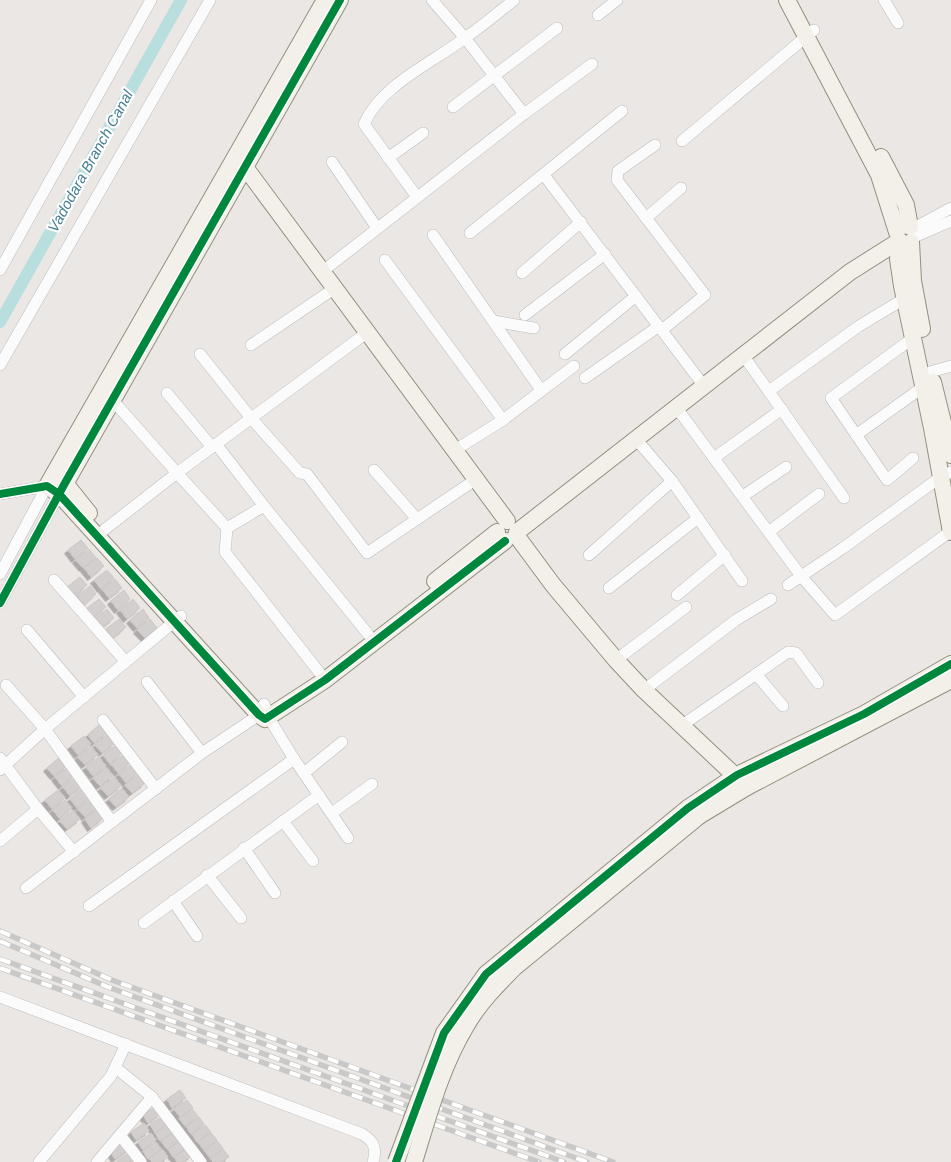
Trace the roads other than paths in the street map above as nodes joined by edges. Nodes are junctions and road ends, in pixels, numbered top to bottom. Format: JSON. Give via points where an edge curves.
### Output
{"nodes":[{"id":1,"x":151,"y":0,"type":"edge"},
{"id":2,"x":210,"y":0,"type":"edge"},
{"id":3,"x":325,"y":0,"type":"edge"},
{"id":4,"x":340,"y":0,"type":"edge"},
{"id":5,"x":432,"y":0,"type":"edge"},
{"id":6,"x":514,"y":0,"type":"edge"},
{"id":7,"x":617,"y":0,"type":"edge"},
{"id":8,"x":787,"y":0,"type":"edge"},
{"id":9,"x":798,"y":0,"type":"edge"},
{"id":10,"x":884,"y":0,"type":"edge"},
{"id":11,"x":598,"y":15,"type":"dead end"},
{"id":12,"x":898,"y":23,"type":"dead end"},
{"id":13,"x":557,"y":28,"type":"dead end"},
{"id":14,"x":810,"y":33,"type":"junction"},
{"id":15,"x":465,"y":38,"type":"junction"},
{"id":16,"x":592,"y":64,"type":"dead end"},
{"id":17,"x":495,"y":76,"type":"junction"},
{"id":18,"x":453,"y":107,"type":"dead end"},
{"id":19,"x":622,"y":111,"type":"dead end"},
{"id":20,"x":524,"y":114,"type":"junction"},
{"id":21,"x":423,"y":133,"type":"dead end"},
{"id":22,"x":682,"y":141,"type":"dead end"},
{"id":23,"x":655,"y":145,"type":"dead end"},
{"id":24,"x":388,"y":158,"type":"junction"},
{"id":25,"x":332,"y":162,"type":"dead end"},
{"id":26,"x":239,"y":164,"type":"junction"},
{"id":27,"x":544,"y":175,"type":"junction"},
{"id":28,"x":681,"y":188,"type":"dead end"},
{"id":29,"x":417,"y":197,"type":"junction"},
{"id":30,"x":951,"y":208,"type":"edge"},
{"id":31,"x":646,"y":218,"type":"junction"},
{"id":32,"x":951,"y":221,"type":"edge"},
{"id":33,"x":581,"y":222,"type":"junction"},
{"id":34,"x":377,"y":228,"type":"junction"},
{"id":35,"x":470,"y":233,"type":"dead end"},
{"id":36,"x":433,"y":235,"type":"dead end"},
{"id":37,"x":905,"y":235,"type":"junction"},
{"id":38,"x":605,"y":254,"type":"junction"},
{"id":39,"x":385,"y":260,"type":"dead end"},
{"id":40,"x":0,"y":270,"type":"edge"},
{"id":41,"x":323,"y":271,"type":"junction"},
{"id":42,"x":522,"y":273,"type":"dead end"},
{"id":43,"x":332,"y":290,"type":"junction"},
{"id":44,"x":636,"y":296,"type":"junction"},
{"id":45,"x":904,"y":299,"type":"junction"},
{"id":46,"x":525,"y":314,"type":"dead end"},
{"id":47,"x":493,"y":321,"type":"junction"},
{"id":48,"x":534,"y":328,"type":"dead end"},
{"id":49,"x":661,"y":328,"type":"junction"},
{"id":50,"x":361,"y":337,"type":"junction"},
{"id":51,"x":912,"y":338,"type":"junction"},
{"id":52,"x":251,"y":345,"type":"dead end"},
{"id":53,"x":200,"y":354,"type":"dead end"},
{"id":54,"x":565,"y":354,"type":"dead end"},
{"id":55,"x":744,"y":355,"type":"junction"},
{"id":56,"x":0,"y":365,"type":"edge"},
{"id":57,"x":574,"y":366,"type":"dead end"},
{"id":58,"x":951,"y":366,"type":"edge"},
{"id":59,"x":930,"y":372,"type":"junction"},
{"id":60,"x":585,"y":378,"type":"dead end"},
{"id":61,"x":702,"y":382,"type":"junction"},
{"id":62,"x":923,"y":387,"type":"junction"},
{"id":63,"x":541,"y":390,"type":"junction"},
{"id":64,"x":769,"y":391,"type":"junction"},
{"id":65,"x":168,"y":393,"type":"dead end"},
{"id":66,"x":107,"y":395,"type":"junction"},
{"id":67,"x":676,"y":407,"type":"junction"},
{"id":68,"x":782,"y":409,"type":"junction"},
{"id":69,"x":251,"y":418,"type":"junction"},
{"id":70,"x":503,"y":420,"type":"junction"},
{"id":71,"x":856,"y":435,"type":"junction"},
{"id":72,"x":636,"y":439,"type":"junction"},
{"id":73,"x":214,"y":446,"type":"junction"},
{"id":74,"x":455,"y":450,"type":"junction"},
{"id":75,"x":951,"y":455,"type":"edge"},
{"id":76,"x":714,"y":458,"type":"junction"},
{"id":77,"x":913,"y":458,"type":"dead end"},
{"id":78,"x":786,"y":467,"type":"dead end"},
{"id":79,"x":374,"y":470,"type":"dead end"},
{"id":80,"x":177,"y":473,"type":"junction"},
{"id":81,"x":946,"y":474,"type":"edge"},
{"id":82,"x":672,"y":481,"type":"junction"},
{"id":83,"x":56,"y":484,"type":"junction"},
{"id":84,"x":469,"y":484,"type":"junction"},
{"id":85,"x":0,"y":494,"type":"edge"},
{"id":86,"x":820,"y":494,"type":"dead end"},
{"id":87,"x":743,"y":496,"type":"junction"},
{"id":88,"x":844,"y":498,"type":"dead end"},
{"id":89,"x":264,"y":506,"type":"junction"},
{"id":90,"x":698,"y":518,"type":"junction"},
{"id":91,"x":417,"y":519,"type":"junction"},
{"id":92,"x":227,"y":528,"type":"junction"},
{"id":93,"x":104,"y":530,"type":"junction"},
{"id":94,"x":770,"y":531,"type":"junction"},
{"id":95,"x":951,"y":531,"type":"edge"},
{"id":96,"x":510,"y":533,"type":"junction"},
{"id":97,"x":725,"y":555,"type":"junction"},
{"id":98,"x":589,"y":556,"type":"dead end"},
{"id":99,"x":0,"y":574,"type":"edge"},
{"id":100,"x":801,"y":576,"type":"junction"},
{"id":101,"x":54,"y":580,"type":"dead end"},
{"id":102,"x":742,"y":581,"type":"dead end"},
{"id":103,"x":788,"y":585,"type":"dead end"},
{"id":104,"x":609,"y":588,"type":"dead end"},
{"id":105,"x":677,"y":595,"type":"dead end"},
{"id":106,"x":771,"y":599,"type":"dead end"},
{"id":107,"x":0,"y":603,"type":"edge"},
{"id":108,"x":686,"y":607,"type":"dead end"},
{"id":109,"x":177,"y":619,"type":"junction"},
{"id":110,"x":26,"y":630,"type":"dead end"},
{"id":111,"x":368,"y":634,"type":"junction"},
{"id":112,"x":616,"y":660,"type":"junction"},
{"id":113,"x":126,"y":662,"type":"junction"},
{"id":114,"x":951,"y":664,"type":"edge"},
{"id":115,"x":319,"y":672,"type":"junction"},
{"id":116,"x":756,"y":674,"type":"junction"},
{"id":117,"x":951,"y":680,"type":"edge"},
{"id":118,"x":147,"y":682,"type":"dead end"},
{"id":119,"x":818,"y":683,"type":"dead end"},
{"id":120,"x":6,"y":685,"type":"dead end"},
{"id":121,"x":644,"y":690,"type":"junction"},
{"id":122,"x":84,"y":697,"type":"junction"},
{"id":123,"x":783,"y":706,"type":"dead end"},
{"id":124,"x":264,"y":712,"type":"junction"},
{"id":125,"x":103,"y":720,"type":"dead end"},
{"id":126,"x":681,"y":726,"type":"junction"},
{"id":127,"x":45,"y":730,"type":"junction"},
{"id":128,"x":342,"y":742,"type":"dead end"},
{"id":129,"x":202,"y":753,"type":"junction"},
{"id":130,"x":294,"y":759,"type":"junction"},
{"id":131,"x":2,"y":764,"type":"edge"},
{"id":132,"x":304,"y":773,"type":"junction"},
{"id":133,"x":742,"y":781,"type":"junction"},
{"id":134,"x":372,"y":784,"type":"dead end"},
{"id":135,"x":156,"y":789,"type":"junction"},
{"id":136,"x":319,"y":795,"type":"junction"},
{"id":137,"x":38,"y":809,"type":"junction"},
{"id":138,"x":694,"y":812,"type":"junction"},
{"id":139,"x":332,"y":814,"type":"junction"},
{"id":140,"x":283,"y":821,"type":"junction"},
{"id":141,"x":112,"y":822,"type":"junction"},
{"id":142,"x":348,"y":838,"type":"dead end"},
{"id":143,"x":0,"y":841,"type":"edge"},
{"id":144,"x":244,"y":848,"type":"junction"},
{"id":145,"x":74,"y":852,"type":"junction"},
{"id":146,"x":313,"y":861,"type":"dead end"},
{"id":147,"x":207,"y":875,"type":"junction"},
{"id":148,"x":26,"y":888,"type":"dead end"},
{"id":149,"x":275,"y":893,"type":"dead end"},
{"id":150,"x":173,"y":901,"type":"junction"},
{"id":151,"x":90,"y":906,"type":"dead end"},
{"id":152,"x":241,"y":918,"type":"dead end"},
{"id":153,"x":144,"y":923,"type":"dead end"},
{"id":154,"x":197,"y":936,"type":"dead end"},
{"id":155,"x":0,"y":997,"type":"edge"},
{"id":156,"x":126,"y":1044,"type":"junction"},
{"id":157,"x":116,"y":1068,"type":"junction"},
{"id":158,"x":152,"y":1097,"type":"junction"},
{"id":159,"x":120,"y":1135,"type":"junction"},
{"id":160,"x":39,"y":1162,"type":"edge"},
{"id":161,"x":97,"y":1162,"type":"edge"},
{"id":162,"x":141,"y":1162,"type":"edge"},
{"id":163,"x":201,"y":1162,"type":"edge"},
{"id":164,"x":374,"y":1162,"type":"edge"},
{"id":165,"x":396,"y":1162,"type":"edge"},
{"id":166,"x":414,"y":1162,"type":"edge"}],
"edges":[{"from":1,"to":40,"type":"street"},
{"from":2,"to":56,"type":"street"},
{"from":3,"to":26,"type":"street"},
{"from":4,"to":26,"type":"street"},
{"from":5,"to":15,"type":"street"},
{"from":6,"to":15,"type":"street"},
{"from":7,"to":11,"type":"street"},
{"from":8,"to":14,"type":"street"},
{"from":9,"to":14,"type":"street"},
{"from":10,"to":12,"type":"street"},
{"from":13,"to":17,"type":"street"},
{"from":14,"to":22,"type":"street"},
{"from":14,"to":37,"type":"street"},
{"from":15,"to":17,"type":"street"},
{"from":15,"to":24,"type":"street","via":[[394,87],[369,113],[364,124]]},
{"from":16,"to":20,"type":"street"},
{"from":17,"to":18,"type":"street"},
{"from":17,"to":20,"type":"street"},
{"from":19,"to":27,"type":"street"},
{"from":20,"to":29,"type":"street"},
{"from":21,"to":24,"type":"street"},
{"from":23,"to":31,"type":"street","via":[[616,175]]},
{"from":24,"to":29,"type":"street"},
{"from":25,"to":34,"type":"street"},
{"from":26,"to":41,"type":"street"},
{"from":26,"to":43,"type":"street"},
{"from":26,"to":66,"type":"street"},
{"from":27,"to":33,"type":"street"},
{"from":27,"to":35,"type":"street"},
{"from":28,"to":31,"type":"street"},
{"from":29,"to":34,"type":"street"},
{"from":30,"to":37,"type":"street"},
{"from":31,"to":49,"type":"street","via":[[705,295]]},
{"from":32,"to":37,"type":"street"},
{"from":33,"to":38,"type":"street"},
{"from":33,"to":42,"type":"street"},
{"from":34,"to":41,"type":"street"},
{"from":36,"to":47,"type":"street"},
{"from":37,"to":45,"type":"street","via":[[898,259]]},
{"from":37,"to":55,"type":"street","via":[[850,272]]},
{"from":37,"to":59,"type":"street"},
{"from":37,"to":61,"type":"street","via":[[844,265]]},
{"from":38,"to":44,"type":"street"},
{"from":38,"to":46,"type":"street"},
{"from":39,"to":70,"type":"street"},
{"from":41,"to":43,"type":"street"},
{"from":43,"to":50,"type":"street"},
{"from":43,"to":52,"type":"street"},
{"from":43,"to":74,"type":"street"},
{"from":44,"to":49,"type":"street"},
{"from":44,"to":54,"type":"street"},
{"from":45,"to":51,"type":"street"},
{"from":45,"to":64,"type":"street","via":[[859,326]]},
{"from":47,"to":48,"type":"street"},
{"from":47,"to":63,"type":"street"},
{"from":49,"to":60,"type":"street"},
{"from":49,"to":61,"type":"street"},
{"from":50,"to":69,"type":"street"},
{"from":50,"to":84,"type":"street"},
{"from":51,"to":62,"type":"street"},
{"from":51,"to":71,"type":"street","via":[[831,398]]},
{"from":53,"to":69,"type":"street"},
{"from":55,"to":61,"type":"street"},
{"from":55,"to":64,"type":"street"},
{"from":57,"to":63,"type":"street"},
{"from":58,"to":59,"type":"street"},
{"from":59,"to":75,"type":"street"},
{"from":61,"to":67,"type":"street"},
{"from":61,"to":96,"type":"street"},
{"from":62,"to":71,"type":"street"},
{"from":62,"to":81,"type":"street"},
{"from":63,"to":70,"type":"street"},
{"from":64,"to":68,"type":"street"},
{"from":65,"to":73,"type":"street"},
{"from":66,"to":80,"type":"street"},
{"from":66,"to":83,"type":"street"},
{"from":67,"to":72,"type":"street"},
{"from":67,"to":76,"type":"street"},
{"from":68,"to":76,"type":"street"},
{"from":68,"to":88,"type":"street"},
{"from":69,"to":73,"type":"street"},
{"from":69,"to":91,"type":"street","via":[[300,473],[307,474],[367,553]]},
{"from":70,"to":74,"type":"street"},
{"from":71,"to":77,"type":"street","via":[[886,480]]},
{"from":72,"to":82,"type":"street"},
{"from":72,"to":96,"type":"street"},
{"from":73,"to":80,"type":"street"},
{"from":73,"to":89,"type":"street"},
{"from":74,"to":96,"type":"street"},
{"from":76,"to":87,"type":"street"},
{"from":78,"to":87,"type":"street"},
{"from":79,"to":91,"type":"street"},
{"from":80,"to":92,"type":"street"},
{"from":80,"to":93,"type":"street"},
{"from":81,"to":95,"type":"street"},
{"from":81,"to":100,"type":"street"},
{"from":82,"to":90,"type":"street"},
{"from":82,"to":98,"type":"street"},
{"from":83,"to":85,"type":"street"},
{"from":83,"to":93,"type":"street"},
{"from":83,"to":99,"type":"street"},
{"from":83,"to":107,"type":"street"},
{"from":83,"to":109,"type":"street"},
{"from":84,"to":91,"type":"street"},
{"from":84,"to":96,"type":"street"},
{"from":86,"to":94,"type":"street"},
{"from":87,"to":94,"type":"street"},
{"from":89,"to":92,"type":"street"},
{"from":89,"to":111,"type":"street"},
{"from":90,"to":97,"type":"street"},
{"from":90,"to":104,"type":"street"},
{"from":92,"to":115,"type":"street","via":[[225,552]]},
{"from":93,"to":109,"type":"street"},
{"from":94,"to":100,"type":"street"},
{"from":95,"to":100,"type":"street","via":[[835,615]]},
{"from":96,"to":111,"type":"street"},
{"from":96,"to":112,"type":"street"},
{"from":96,"to":124,"type":"street","via":[[325,680]]},
{"from":97,"to":102,"type":"street"},
{"from":97,"to":105,"type":"street"},
{"from":100,"to":103,"type":"street"},
{"from":101,"to":113,"type":"street"},
{"from":106,"to":121,"type":"street","via":[[736,620]]},
{"from":108,"to":112,"type":"street"},
{"from":109,"to":113,"type":"street"},
{"from":109,"to":124,"type":"street"},
{"from":110,"to":122,"type":"street"},
{"from":111,"to":115,"type":"street"},
{"from":112,"to":121,"type":"street"},
{"from":113,"to":122,"type":"street"},
{"from":114,"to":133,"type":"street"},
{"from":115,"to":124,"type":"street"},
{"from":116,"to":119,"type":"street","via":[[792,651]]},
{"from":116,"to":123,"type":"street"},
{"from":116,"to":126,"type":"street"},
{"from":117,"to":133,"type":"street"},
{"from":118,"to":129,"type":"street"},
{"from":120,"to":127,"type":"street"},
{"from":121,"to":126,"type":"street"},
{"from":122,"to":127,"type":"street"},
{"from":124,"to":129,"type":"street"},
{"from":124,"to":130,"type":"street"},
{"from":125,"to":135,"type":"street"},
{"from":126,"to":133,"type":"street"},
{"from":127,"to":131,"type":"street"},
{"from":127,"to":141,"type":"street"},
{"from":128,"to":132,"type":"street"},
{"from":129,"to":135,"type":"street"},
{"from":130,"to":132,"type":"street"},
{"from":130,"to":151,"type":"street"},
{"from":131,"to":137,"type":"street"},
{"from":132,"to":136,"type":"street"},
{"from":133,"to":138,"type":"street"},
{"from":134,"to":139,"type":"street"},
{"from":135,"to":141,"type":"street"},
{"from":136,"to":139,"type":"street"},
{"from":136,"to":140,"type":"street"},
{"from":137,"to":143,"type":"street"},
{"from":137,"to":145,"type":"street"},
{"from":138,"to":165,"type":"street","bridge":true,"via":[[486,974],[444,1033]]},
{"from":138,"to":166,"type":"street","bridge":true,"via":[[488,994],[466,1026],[444,1073]]},
{"from":139,"to":142,"type":"street"},
{"from":140,"to":144,"type":"street"},
{"from":140,"to":146,"type":"street"},
{"from":141,"to":145,"type":"street"},
{"from":144,"to":147,"type":"street"},
{"from":144,"to":149,"type":"street"},
{"from":145,"to":148,"type":"street"},
{"from":147,"to":150,"type":"street"},
{"from":147,"to":152,"type":"street"},
{"from":150,"to":153,"type":"street"},
{"from":150,"to":154,"type":"street"},
{"from":155,"to":156,"type":"street"},
{"from":156,"to":157,"type":"street"},
{"from":156,"to":164,"type":"street","via":[[362,1134],[373,1142]]},
{"from":157,"to":158,"type":"street"},
{"from":157,"to":160,"type":"street"},
{"from":158,"to":159,"type":"street"},
{"from":158,"to":163,"type":"street"},
{"from":159,"to":161,"type":"street"},
{"from":159,"to":162,"type":"street"}]}
